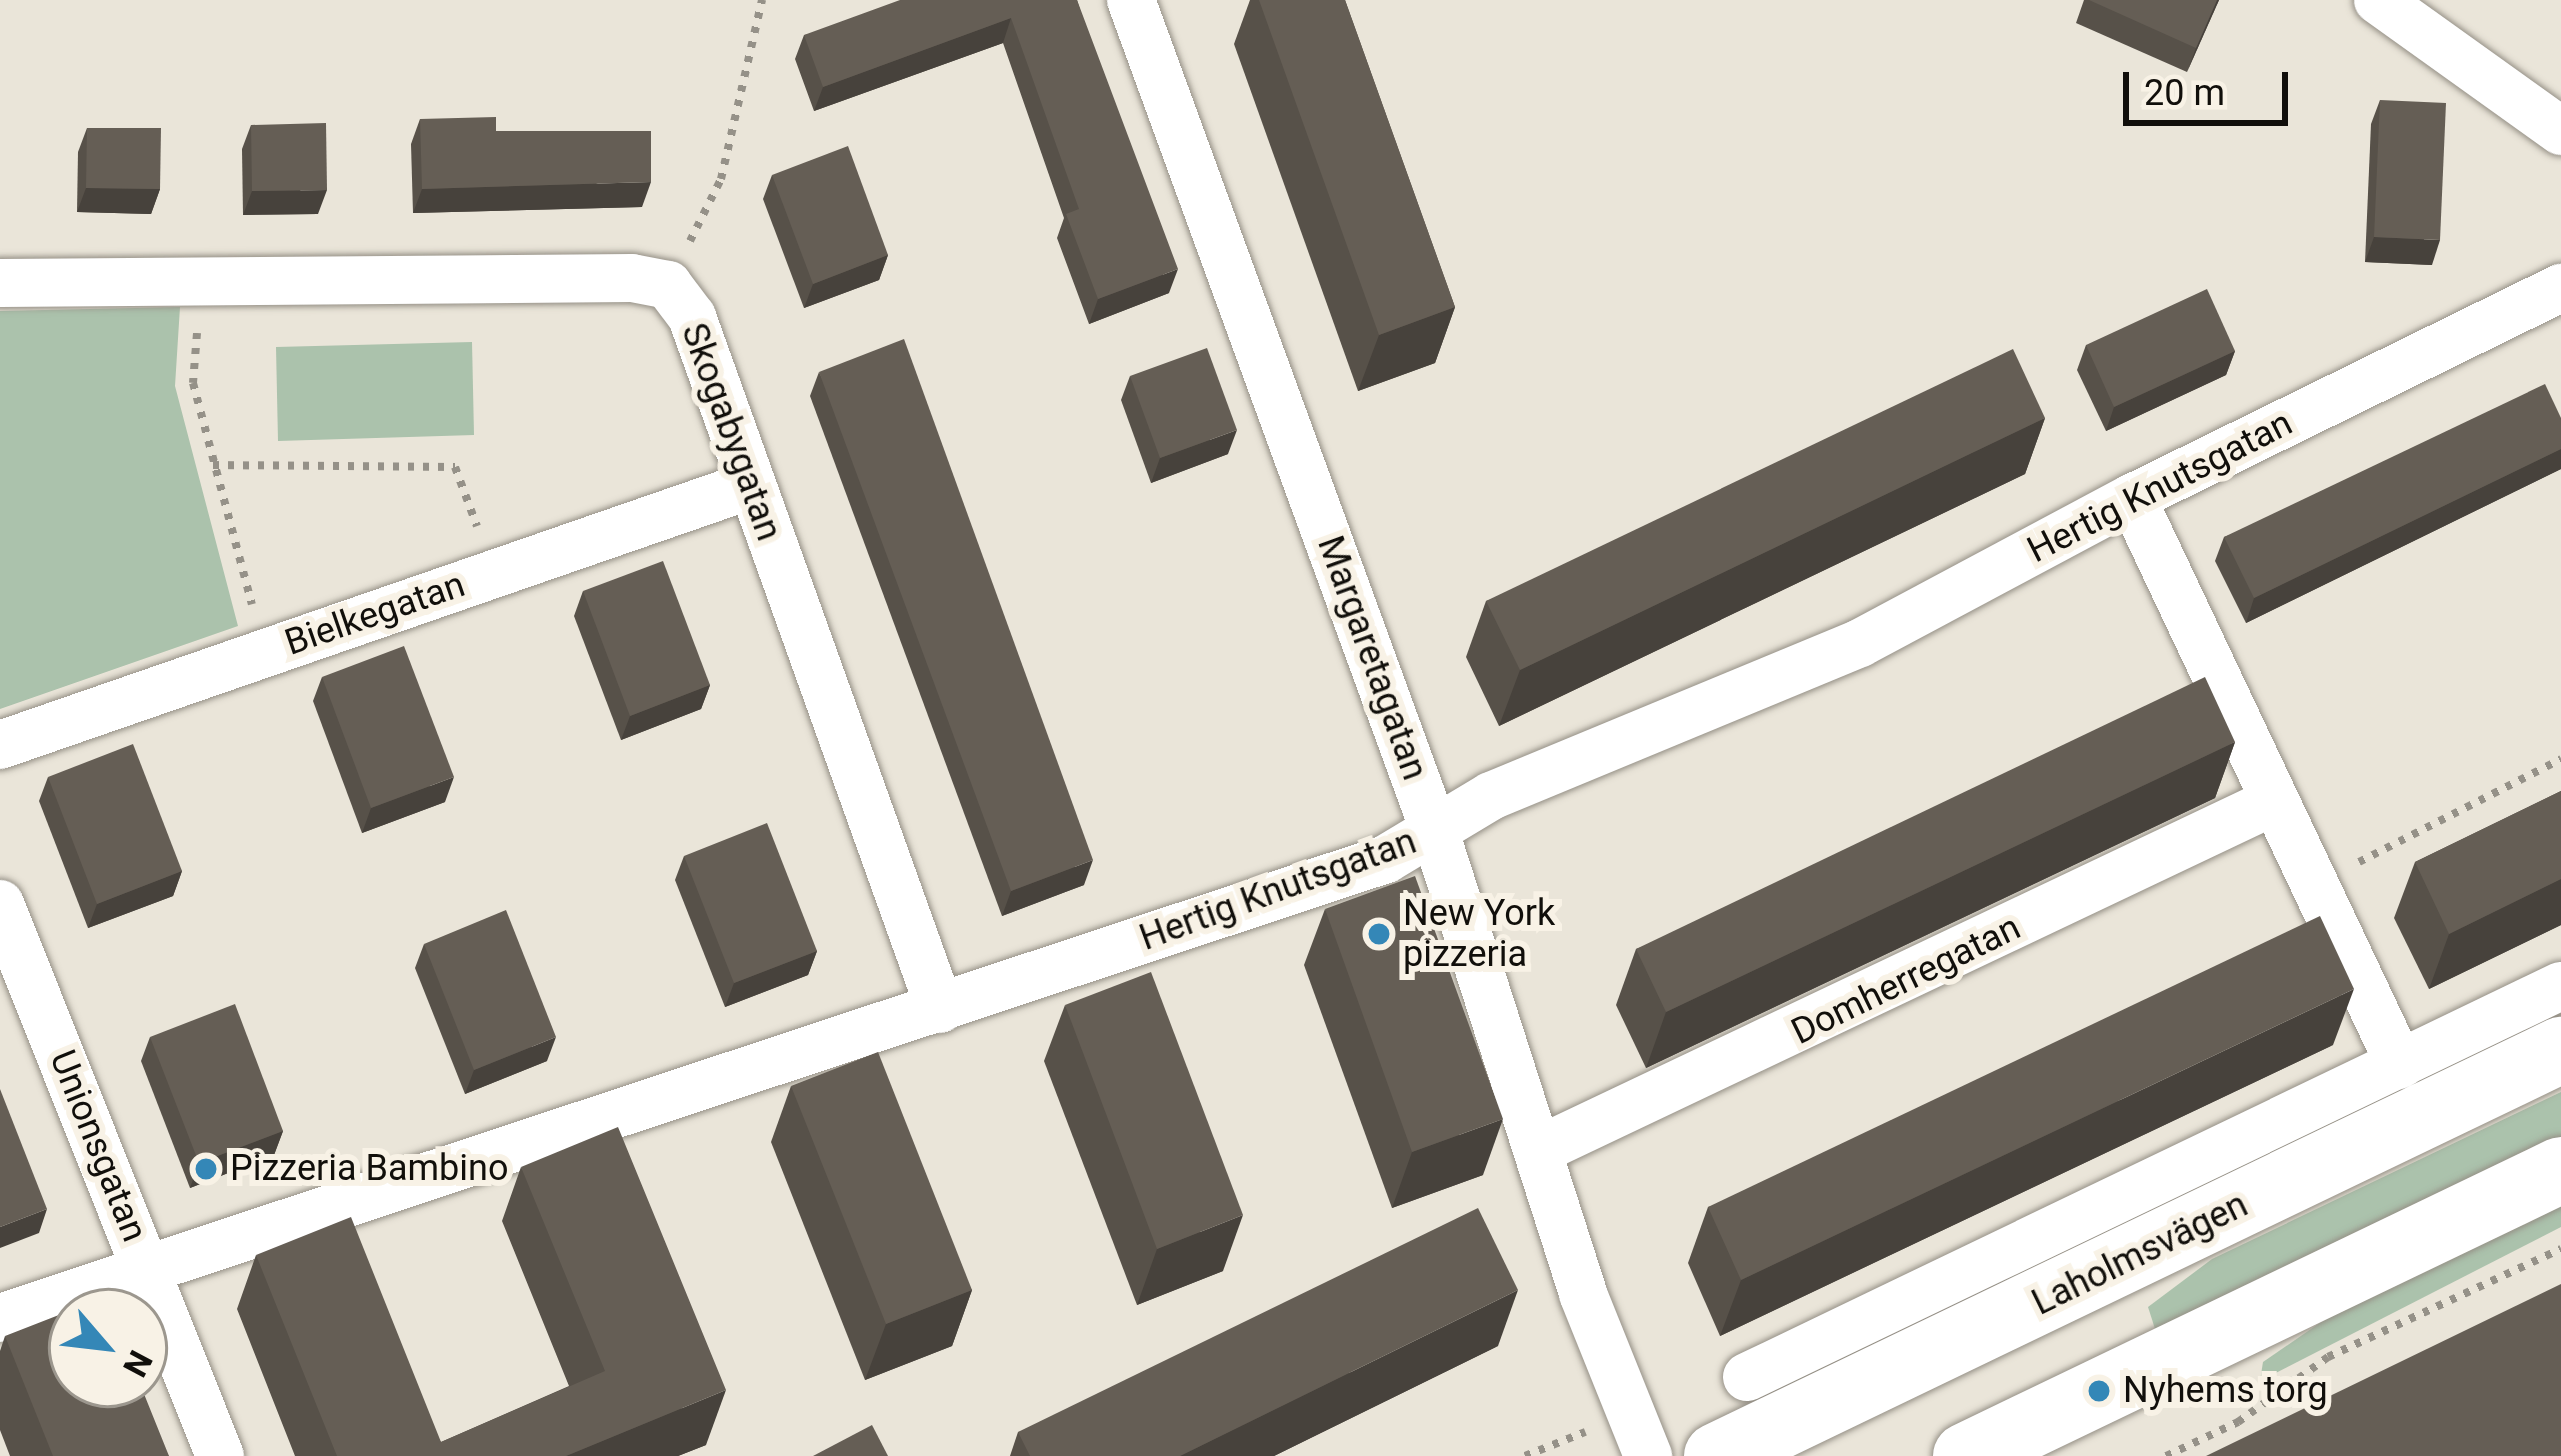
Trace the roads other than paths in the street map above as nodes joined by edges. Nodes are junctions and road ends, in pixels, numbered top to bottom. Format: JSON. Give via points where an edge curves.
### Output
{"nodes":[{"id":1,"x":1131,"y":0,"type":"edge"},
{"id":2,"x":2378,"y":0,"type":"edge"},
{"id":3,"x":2561,"y":131,"type":"edge"},
{"id":4,"x":0,"y":283,"type":"edge"},
{"id":5,"x":2561,"y":288,"type":"edge"},
{"id":6,"x":751,"y":485,"type":"junction"},
{"id":7,"x":2132,"y":498,"type":"junction"},
{"id":8,"x":0,"y":745,"type":"edge"},
{"id":9,"x":2270,"y":803,"type":"junction"},
{"id":10,"x":1435,"y":832,"type":"junction"},
{"id":11,"x":0,"y":904,"type":"edge"},
{"id":12,"x":2561,"y":986,"type":"edge"},
{"id":13,"x":940,"y":1009,"type":"junction"},
{"id":14,"x":2561,"y":1050,"type":"edge"},
{"id":15,"x":2400,"y":1065,"type":"junction"},
{"id":16,"x":1539,"y":1150,"type":"junction"},
{"id":17,"x":2561,"y":1170,"type":"edge"},
{"id":18,"x":148,"y":1270,"type":"junction"},
{"id":19,"x":0,"y":1318,"type":"edge"},
{"id":20,"x":1748,"y":1377,"type":"dead end"},
{"id":21,"x":220,"y":1456,"type":"edge"},
{"id":22,"x":1648,"y":1456,"type":"edge"},
{"id":23,"x":1717,"y":1456,"type":"edge"},
{"id":24,"x":1966,"y":1456,"type":"edge"}],
"edges":[{"from":1,"to":10,"type":"street","name":"Margaretagatan"},
{"from":2,"to":3,"type":"street"},
{"from":4,"to":6,"type":"street","name":"Skogabygatan","via":[[632,278],[668,285],[692,316]]},
{"from":5,"to":7,"type":"street","name":"Hertig Knutsgatan"},
{"from":6,"to":8,"type":"street","name":"Bielkegatan"},
{"from":6,"to":13,"type":"street","name":"Skogabygatan"},
{"from":7,"to":9,"type":"street"},
{"from":7,"to":10,"type":"street","name":"Hertig Knutsgatan","via":[[1860,643],[1491,796]]},
{"from":9,"to":15,"type":"street","via":[[2319,883]]},
{"from":9,"to":16,"type":"street","name":"Domherregatan"},
{"from":10,"to":13,"type":"street","name":"Hertig Knutsgatan","via":[[1387,859]]},
{"from":10,"to":16,"type":"street","name":"Margaretagatan"},
{"from":11,"to":18,"type":"street","name":"Unionsgatan"},
{"from":12,"to":15,"type":"street","name":"Laholmsvägen"},
{"from":13,"to":18,"type":"street","name":"Hertig Knutsgatan"},
{"from":14,"to":23,"type":"highway","name":"Laholmsvägen"},
{"from":15,"to":20,"type":"street","name":"Laholmsvägen"},
{"from":16,"to":22,"type":"street","name":"Margaretagatan","via":[[1589,1312]]},
{"from":17,"to":24,"type":"highway"},
{"from":18,"to":19,"type":"street","name":"Hertig Knutsgatan"},
{"from":18,"to":21,"type":"street","name":"Unionsgatan"}]}
